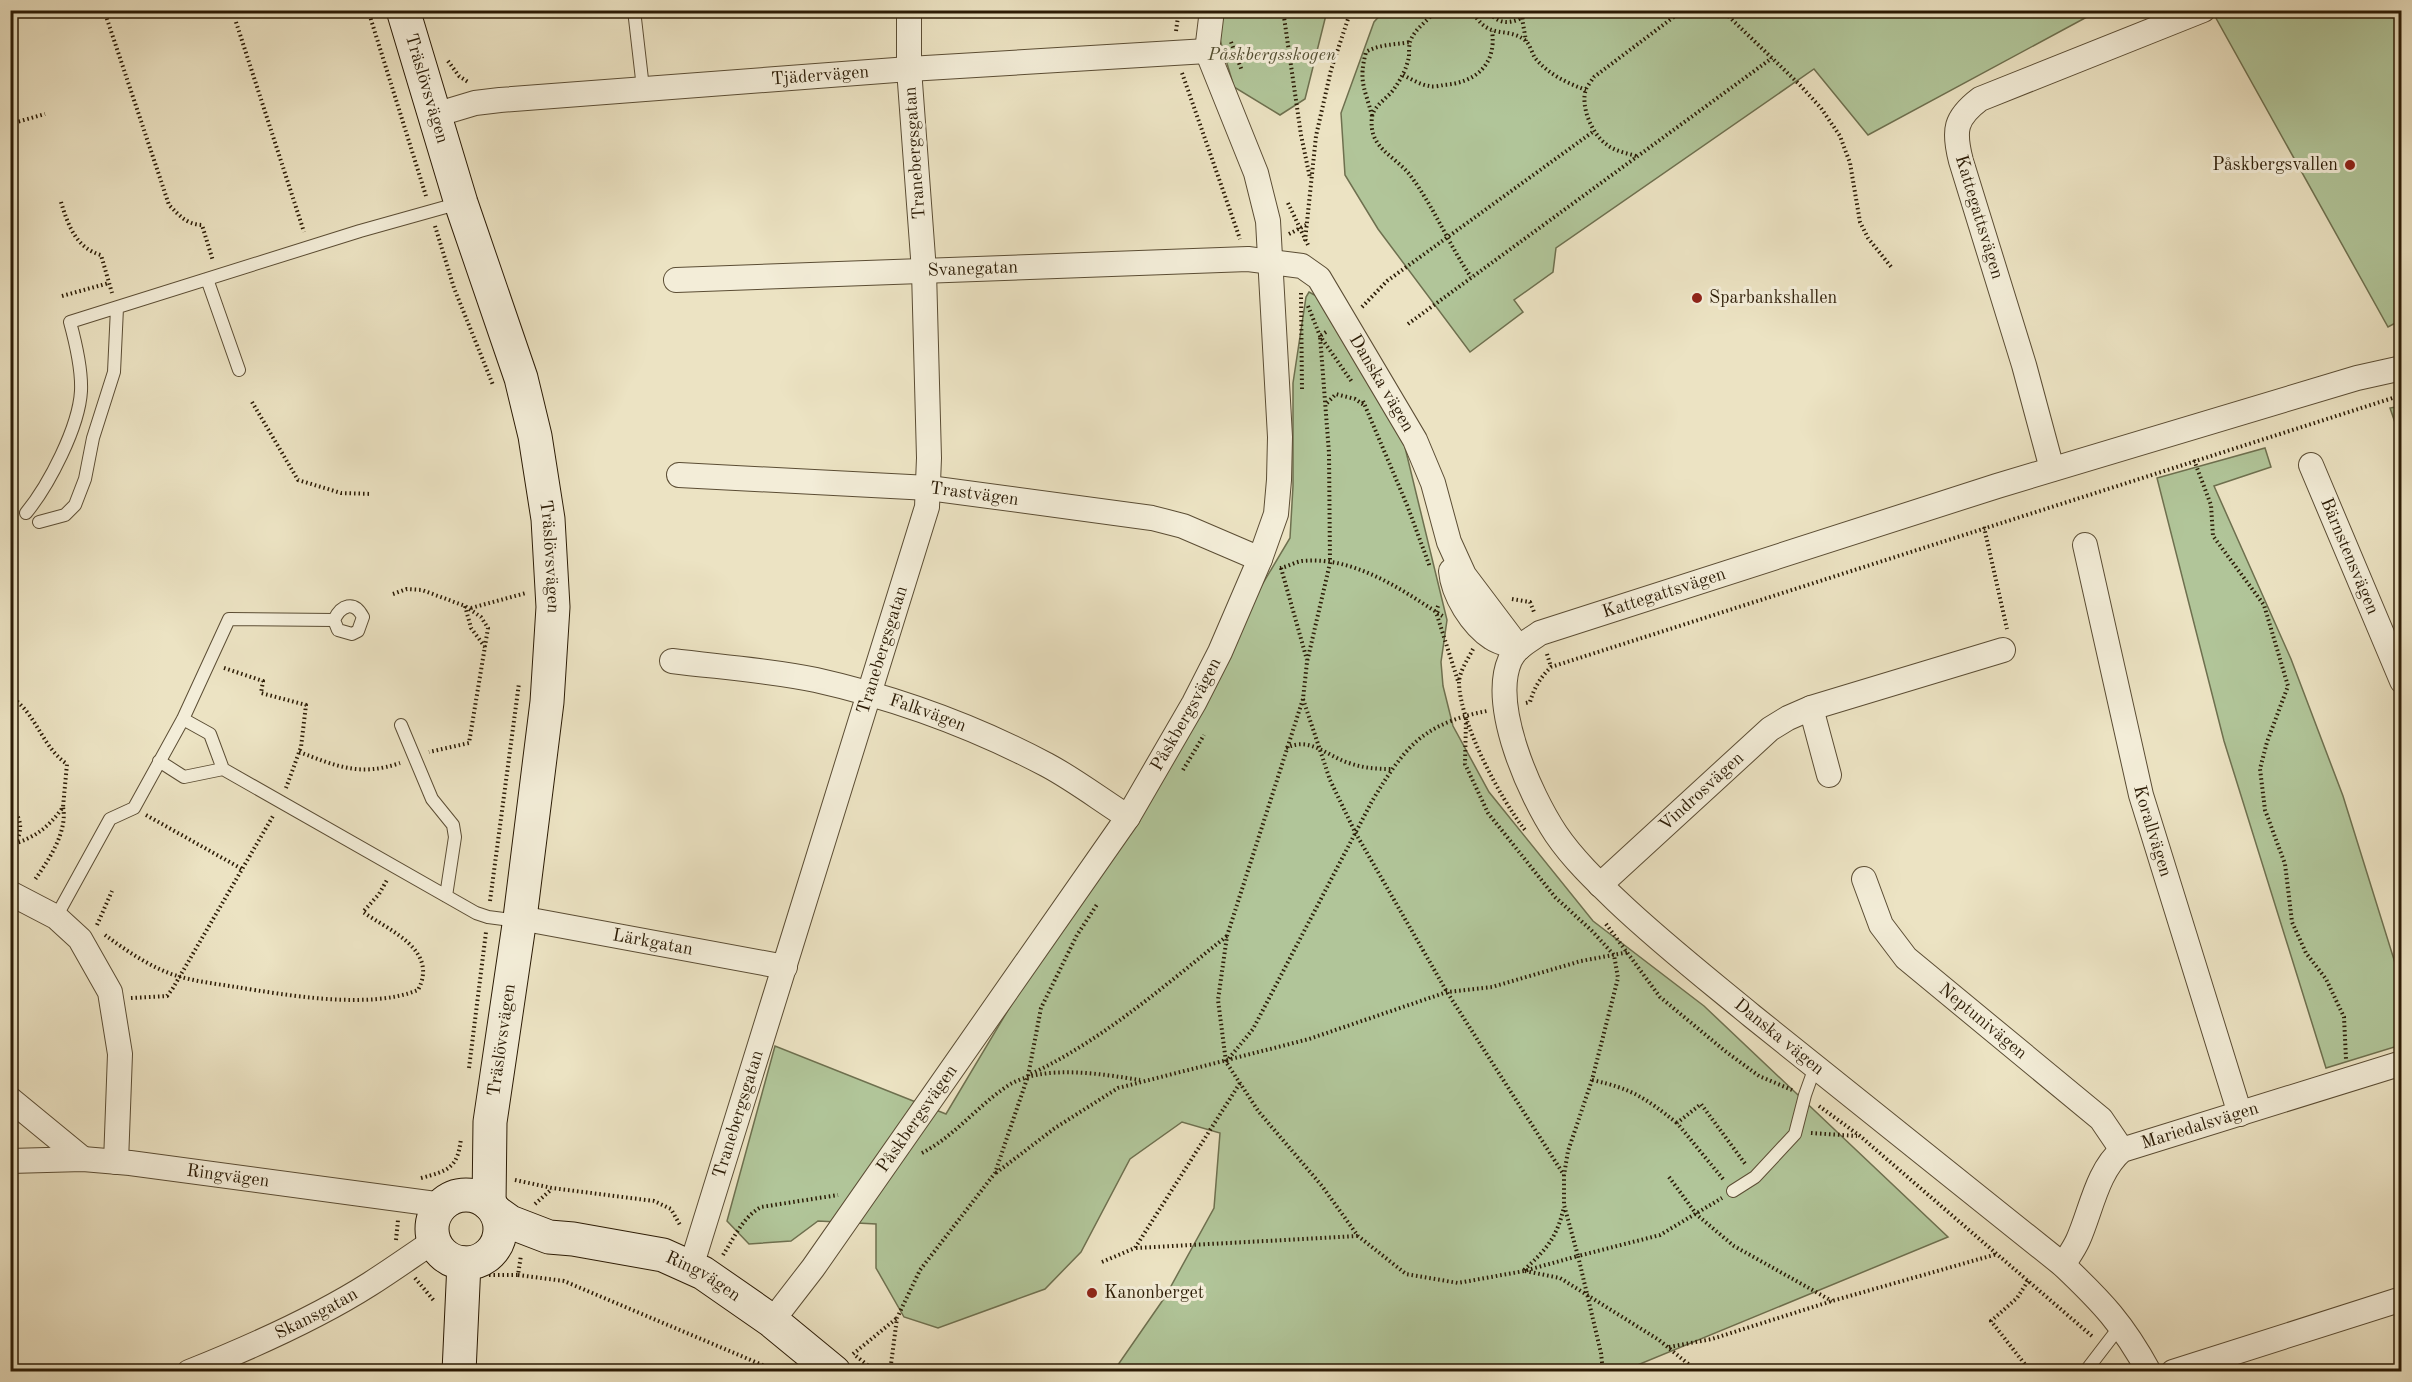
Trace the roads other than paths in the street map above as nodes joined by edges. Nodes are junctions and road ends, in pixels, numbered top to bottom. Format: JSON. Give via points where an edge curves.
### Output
{"nodes":[{"id":1,"x":403,"y":10,"type":"edge"},
{"id":2,"x":634,"y":10,"type":"edge"},
{"id":3,"x":909,"y":10,"type":"edge"},
{"id":4,"x":1212,"y":10,"type":"edge"},
{"id":5,"x":2203,"y":10,"type":"edge"},
{"id":6,"x":1208,"y":43,"type":"junction"},
{"id":7,"x":909,"y":69,"type":"junction"},
{"id":8,"x":643,"y":88,"type":"junction"},
{"id":9,"x":435,"y":115,"type":"junction"},
{"id":10,"x":446,"y":208,"type":"junction"},
{"id":11,"x":1259,"y":260,"type":"junction"},
{"id":12,"x":924,"y":272,"type":"junction"},
{"id":13,"x":212,"y":278,"type":"junction"},
{"id":14,"x":676,"y":280,"type":"dead end"},
{"id":15,"x":117,"y":308,"type":"junction"},
{"id":16,"x":2402,"y":368,"type":"edge"},
{"id":17,"x":239,"y":370,"type":"dead end"},
{"id":18,"x":2311,"y":465,"type":"dead end"},
{"id":19,"x":2052,"y":469,"type":"junction"},
{"id":20,"x":679,"y":475,"type":"dead end"},
{"id":21,"x":929,"y":488,"type":"junction"},
{"id":22,"x":27,"y":513,"type":"dead end"},
{"id":23,"x":39,"y":522,"type":"dead end"},
{"id":24,"x":2085,"y":545,"type":"dead end"},
{"id":25,"x":1270,"y":564,"type":"junction"},
{"id":26,"x":334,"y":620,"type":"dead end"},
{"id":27,"x":1519,"y":648,"type":"junction"},
{"id":28,"x":2003,"y":650,"type":"road end"},
{"id":29,"x":672,"y":661,"type":"dead end"},
{"id":30,"x":2402,"y":681,"type":"edge"},
{"id":31,"x":868,"y":693,"type":"junction"},
{"id":32,"x":1811,"y":708,"type":"junction"},
{"id":33,"x":183,"y":719,"type":"junction"},
{"id":34,"x":401,"y":725,"type":"dead end"},
{"id":35,"x":159,"y":761,"type":"junction"},
{"id":36,"x":223,"y":770,"type":"junction"},
{"id":37,"x":1829,"y":775,"type":"dead end"},
{"id":38,"x":1128,"y":817,"type":"junction"},
{"id":39,"x":1864,"y":879,"type":"dead end"},
{"id":40,"x":1600,"y":885,"type":"junction"},
{"id":41,"x":16,"y":896,"type":"edge"},
{"id":42,"x":446,"y":896,"type":"junction"},
{"id":43,"x":56,"y":917,"type":"junction"},
{"id":44,"x":509,"y":919,"type":"junction"},
{"id":45,"x":785,"y":967,"type":"junction"},
{"id":46,"x":2402,"y":1063,"type":"edge"},
{"id":47,"x":1815,"y":1067,"type":"junction"},
{"id":48,"x":10,"y":1099,"type":"edge"},
{"id":49,"x":2240,"y":1114,"type":"junction"},
{"id":50,"x":2122,"y":1150,"type":"junction"},
{"id":51,"x":84,"y":1159,"type":"junction"},
{"id":52,"x":10,"y":1161,"type":"edge"},
{"id":53,"x":116,"y":1162,"type":"junction"},
{"id":54,"x":1733,"y":1191,"type":"road end"},
{"id":55,"x":483,"y":1206,"type":"junction"},
{"id":56,"x":549,"y":1237,"type":"junction"},
{"id":57,"x":435,"y":1241,"type":"junction"},
{"id":58,"x":494,"y":1250,"type":"junction"},
{"id":59,"x":464,"y":1263,"type":"junction"},
{"id":60,"x":2063,"y":1265,"type":"junction"},
{"id":61,"x":690,"y":1267,"type":"junction"},
{"id":62,"x":2402,"y":1299,"type":"edge"},
{"id":63,"x":772,"y":1321,"type":"junction"},
{"id":64,"x":2122,"y":1325,"type":"junction"},
{"id":65,"x":243,"y":1361,"type":"edge"},
{"id":66,"x":844,"y":1363,"type":"edge"},
{"id":67,"x":189,"y":1371,"type":"edge"},
{"id":68,"x":459,"y":1371,"type":"edge"},
{"id":69,"x":2085,"y":1371,"type":"edge"},
{"id":70,"x":2149,"y":1371,"type":"edge"},
{"id":71,"x":2173,"y":1371,"type":"edge"}],
"edges":[{"from":1,"to":9,"type":"street","name":"Träslövsvägen"},
{"from":2,"to":8,"type":"lane"},
{"from":3,"to":7,"type":"street","name":"Tranebergsgatan"},
{"from":4,"to":6,"type":"street","name":"Påskbergsvägen"},
{"from":5,"to":19,"type":"street","name":"Kattegattsvägen","via":[[1980,99],[1965,111],[1958,125],[1956,144]]},
{"from":6,"to":7,"type":"street","name":"Tjädervägen","via":[[1176,53]]},
{"from":6,"to":11,"type":"street","name":"Påskbergsvägen","via":[[1256,173],[1268,221]]},
{"from":7,"to":8,"type":"street","name":"Tjädervägen"},
{"from":7,"to":12,"type":"street","name":"Tranebergsgatan"},
{"from":8,"to":9,"type":"street","name":"Tjädervägen","via":[[475,103]]},
{"from":9,"to":10,"type":"street","name":"Träslövsvägen"},
{"from":10,"to":13,"type":"lane"},
{"from":10,"to":44,"type":"street","name":"Träslövsvägen","via":[[520,378],[535,436],[548,519],[553,606],[547,702]]},
{"from":11,"to":12,"type":"street","name":"Svanegatan"},
{"from":11,"to":25,"type":"street","name":"Påskbergsvägen","via":[[1280,437],[1280,480]]},
{"from":11,"to":27,"type":"street","name":"Danska vägen","via":[[1302,266],[1319,278],[1415,440],[1464,575],[1490,623]]},
{"from":12,"to":14,"type":"street","name":"Svanegatan"},
{"from":12,"to":21,"type":"street","name":"Tranebergsgatan"},
{"from":13,"to":15,"type":"lane"},
{"from":13,"to":17,"type":"lane"},
{"from":15,"to":22,"type":"lane","via":[[70,322],[81,392],[77,412],[59,462]]},
{"from":15,"to":23,"type":"lane","via":[[114,372],[93,438],[85,480],[75,505],[65,515]]},
{"from":16,"to":19,"type":"street","name":"Kattegattsvägen"},
{"from":18,"to":30,"type":"street","name":"Bärnstensvägen"},
{"from":19,"to":27,"type":"street","name":"Kattegattsvägen","via":[[1540,633]]},
{"from":20,"to":21,"type":"street","name":"Trastvägen"},
{"from":21,"to":25,"type":"street","name":"Trastvägen","via":[[1168,521]]},
{"from":21,"to":31,"type":"street","name":"Tranebergsgatan","via":[[922,527]]},
{"from":24,"to":49,"type":"street","name":"Korallvägen","via":[[2141,795]]},
{"from":25,"to":38,"type":"street","name":"Påskbergsvägen"},
{"from":26,"to":33,"type":"lane","via":[[230,619]]},
{"from":27,"to":40,"type":"street","name":"Danska vägen","via":[[1510,659],[1506,675],[1505,706],[1515,744],[1556,835]]},
{"from":28,"to":32,"type":"street","name":"Vindrosvägen"},
{"from":29,"to":31,"type":"street","name":"Falkvägen","via":[[774,673]]},
{"from":31,"to":38,"type":"street","name":"Falkvägen","via":[[942,718],[1019,752]]},
{"from":31,"to":45,"type":"street","name":"Tranebergsgatan"},
{"from":32,"to":37,"type":"street"},
{"from":32,"to":40,"type":"street","name":"Vindrosvägen","via":[[1770,729]]},
{"from":33,"to":35,"type":"lane"},
{"from":33,"to":36,"type":"lane","via":[[210,734]]},
{"from":34,"to":42,"type":"lane","via":[[432,799],[453,825],[456,837]]},
{"from":35,"to":36,"type":"lane","via":[[184,777]]},
{"from":35,"to":43,"type":"lane","via":[[134,808],[110,819]]},
{"from":36,"to":42,"type":"lane"},
{"from":38,"to":63,"type":"street","name":"Påskbergsvägen"},
{"from":39,"to":50,"type":"street","name":"Neptunivägen","via":[[1881,925],[1906,958],[2101,1119]]},
{"from":40,"to":47,"type":"street","name":"Danska vägen","via":[[1655,938]]},
{"from":41,"to":43,"type":"street"},
{"from":42,"to":44,"type":"lane"},
{"from":43,"to":53,"type":"street","via":[[80,939],[110,992],[120,1054]]},
{"from":44,"to":45,"type":"street","name":"Lärkgatan"},
{"from":44,"to":55,"type":"street","name":"Träslövsvägen","via":[[476,1125]]},
{"from":45,"to":61,"type":"street","name":"Tranebergsgatan"},
{"from":46,"to":49,"type":"street","name":"Mariedalsvägen"},
{"from":47,"to":54,"type":"lane","via":[[1795,1134],[1755,1177]]},
{"from":47,"to":60,"type":"street","name":"Danska vägen"},
{"from":48,"to":51,"type":"street"},
{"from":49,"to":50,"type":"street","name":"Mariedalsvägen"},
{"from":50,"to":60,"type":"street","name":"Mariedalsvägen","via":[[2105,1170],[2077,1244]]},
{"from":51,"to":52,"type":"street","name":"Ringvägen"},
{"from":51,"to":53,"type":"street","name":"Ringvägen"},
{"from":53,"to":55,"type":"street","name":"Ringvägen","via":[[402,1201]]},
{"from":55,"to":56,"type":"street","name":"Ringvägen","via":[[510,1222]]},
{"from":55,"to":57,"type":"street","via":[[435,1218]]},
{"from":55,"to":58,"type":"street","via":[[500,1228]]},
{"from":56,"to":58,"type":"street","name":"Ringvägen","via":[[523,1247]]},
{"from":56,"to":61,"type":"street","name":"Ringvägen","via":[[639,1250]]},
{"from":57,"to":59,"type":"street","via":[[446,1257]]},
{"from":57,"to":65,"type":"street","name":"Skansgatan"},
{"from":58,"to":59,"type":"street","via":[[483,1259]]},
{"from":59,"to":68,"type":"street"},
{"from":60,"to":64,"type":"street","name":"Danska vägen"},
{"from":61,"to":63,"type":"street","name":"Ringvägen"},
{"from":62,"to":71,"type":"street"},
{"from":63,"to":66,"type":"street","name":"Ringvägen"},
{"from":64,"to":69,"type":"lane"},
{"from":64,"to":70,"type":"street","name":"Danska vägen"},
{"from":65,"to":67,"type":"street","name":"Skansgatan"}]}
